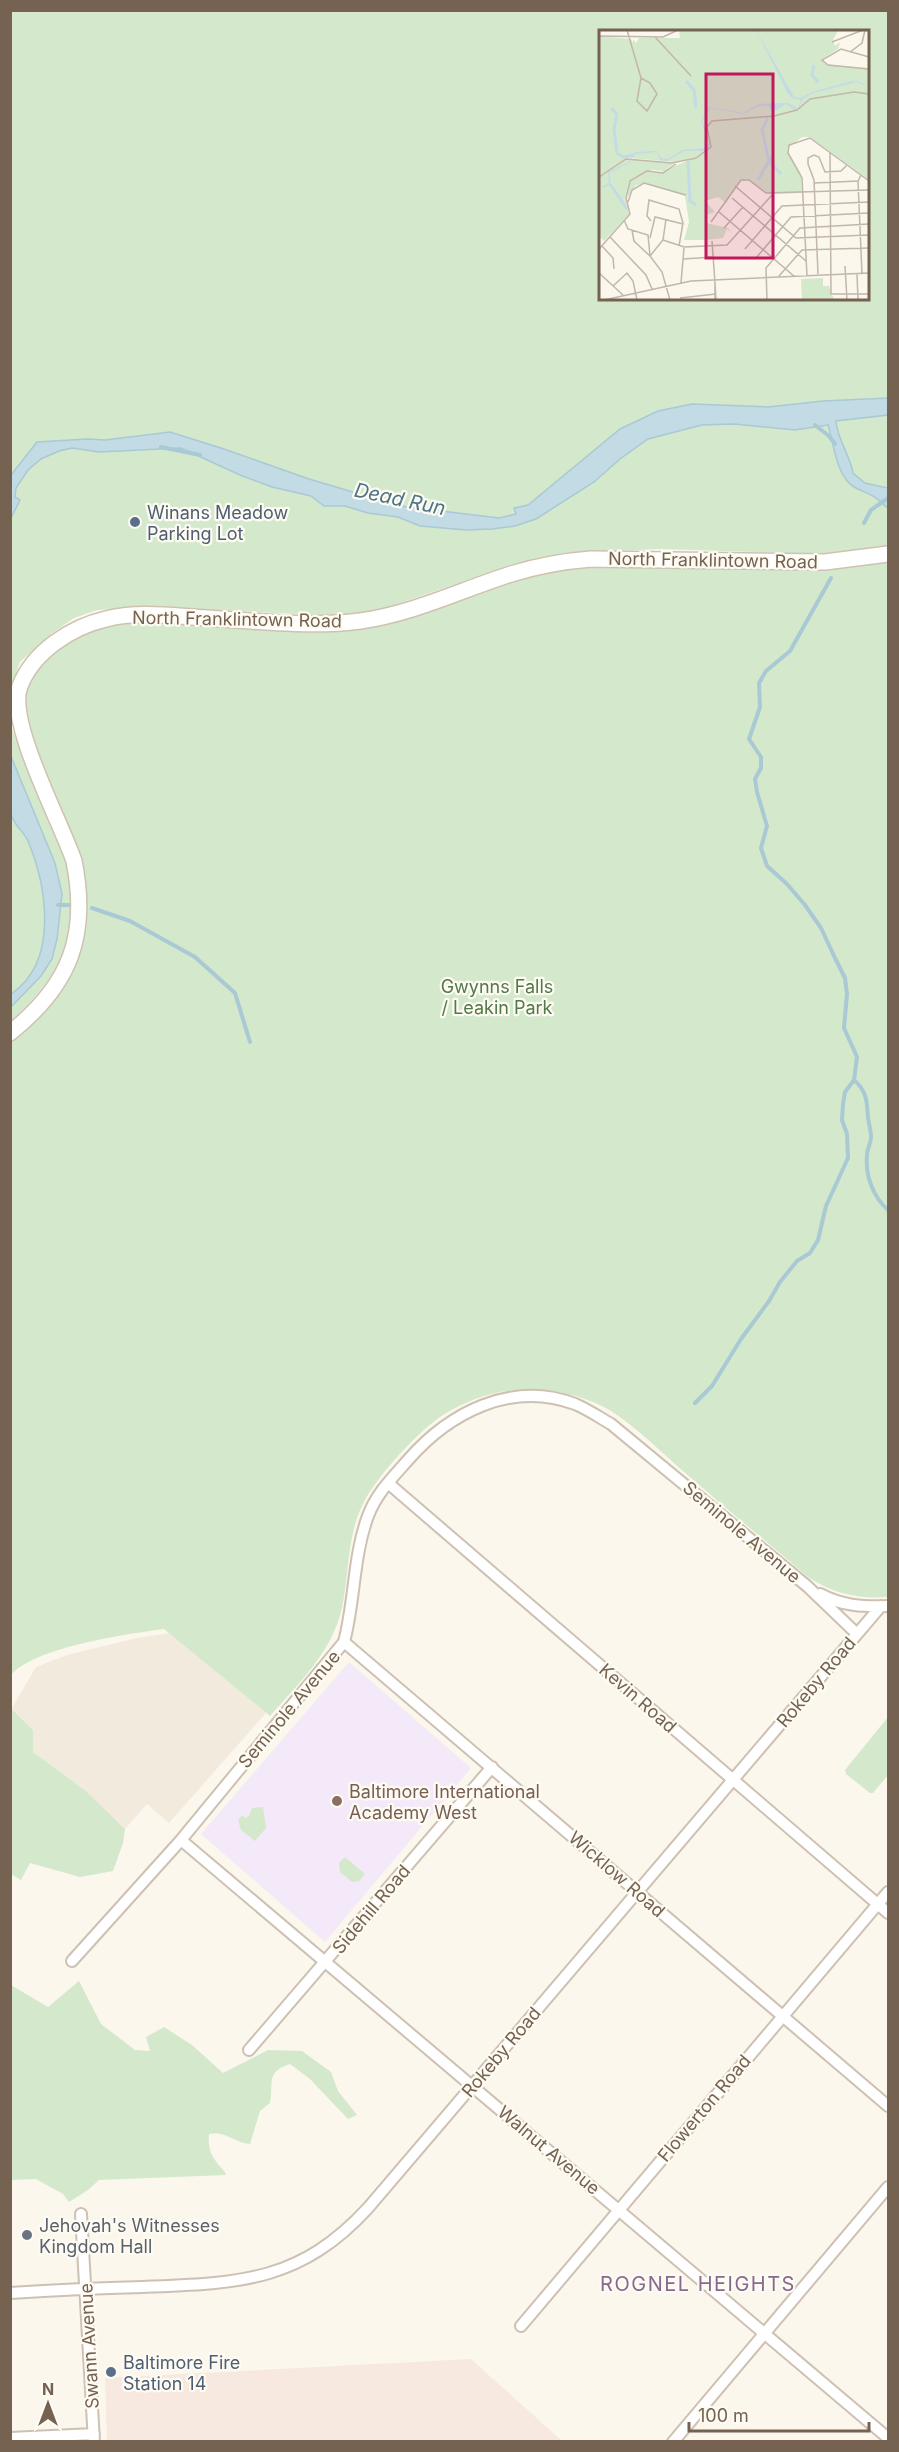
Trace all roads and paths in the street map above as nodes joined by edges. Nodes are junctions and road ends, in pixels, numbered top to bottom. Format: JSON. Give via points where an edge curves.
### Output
{"nodes":[{"id":1,"x":888,"y":554,"type":"edge"},
{"id":2,"x":10,"y":1033,"type":"edge"},
{"id":3,"x":388,"y":1483,"type":"junction"},
{"id":4,"x":807,"y":1586,"type":"junction"},
{"id":5,"x":885,"y":1606,"type":"edge"},
{"id":6,"x":856,"y":1633,"type":"junction"},
{"id":7,"x":344,"y":1642,"type":"junction"},
{"id":8,"x":492,"y":1767,"type":"junction"},
{"id":9,"x":734,"y":1780,"type":"junction"},
{"id":10,"x":181,"y":1840,"type":"junction"},
{"id":11,"x":638,"y":1892,"type":"junction"},
{"id":12,"x":888,"y":1892,"type":"edge"},
{"id":13,"x":878,"y":1904,"type":"junction"},
{"id":14,"x":888,"y":1913,"type":"edge"},
{"id":15,"x":72,"y":1961,"type":"dead end"},
{"id":16,"x":326,"y":1962,"type":"junction"},
{"id":17,"x":783,"y":2016,"type":"junction"},
{"id":18,"x":249,"y":2050,"type":"dead end"},
{"id":19,"x":472,"y":2086,"type":"junction"},
{"id":20,"x":888,"y":2106,"type":"edge"},
{"id":21,"x":888,"y":2187,"type":"edge"},
{"id":22,"x":619,"y":2209,"type":"junction"},
{"id":23,"x":81,"y":2214,"type":"dead end"},
{"id":24,"x":86,"y":2289,"type":"junction"},
{"id":25,"x":10,"y":2293,"type":"edge"},
{"id":26,"x":521,"y":2326,"type":"dead end"},
{"id":27,"x":764,"y":2333,"type":"junction"},
{"id":28,"x":10,"y":2438,"type":"edge"},
{"id":29,"x":94,"y":2438,"type":"edge"},
{"id":30,"x":888,"y":2438,"type":"edge"},
{"id":31,"x":673,"y":2442,"type":"edge"}],
"edges":[{"from":1,"to":2,"type":"street","name":"North Franklintown Road","via":[[825,562],[567,561],[514,573],[413,608],[359,621],[144,615],[109,618],[83,626],[59,640],[35,662],[16,700],[21,730],[74,861],[80,919],[66,969],[44,1000]]},
{"from":3,"to":4,"type":"street","name":"Seminole Avenue","via":[[419,1447],[463,1413],[500,1399],[558,1399],[611,1424]]},
{"from":3,"to":7,"type":"street","name":"Seminole Avenue","via":[[375,1499],[362,1535]]},
{"from":3,"to":9,"type":"street","name":"Kevin Road"},
{"from":4,"to":5,"type":"street","name":"Rokeby Road","via":[[840,1603]]},
{"from":4,"to":6,"type":"street","name":"Seminole Avenue"},
{"from":5,"to":6,"type":"street","name":"Rokeby Road"},
{"from":6,"to":9,"type":"street","name":"Rokeby Road"},
{"from":7,"to":8,"type":"street","name":"Wicklow Road"},
{"from":7,"to":10,"type":"street","name":"Seminole Avenue"},
{"from":8,"to":11,"type":"street","name":"Wicklow Road"},
{"from":8,"to":16,"type":"street","name":"Sidehill Road"},
{"from":9,"to":11,"type":"street","name":"Rokeby Road"},
{"from":9,"to":13,"type":"street","name":"Kevin Road"},
{"from":10,"to":15,"type":"street","name":"Seminole Avenue"},
{"from":10,"to":16,"type":"street","name":"Walnut Avenue"},
{"from":11,"to":17,"type":"street","name":"Wicklow Road"},
{"from":11,"to":19,"type":"street","name":"Rokeby Road"},
{"from":12,"to":13,"type":"street","name":"Flowerton Road"},
{"from":13,"to":14,"type":"street","name":"Kevin Road"},
{"from":13,"to":17,"type":"street","name":"Flowerton Road"},
{"from":16,"to":18,"type":"street","name":"Sidehill Road"},
{"from":16,"to":19,"type":"street","name":"Walnut Avenue"},
{"from":17,"to":20,"type":"street","name":"Wicklow Road"},
{"from":17,"to":22,"type":"street","name":"Flowerton Road"},
{"from":19,"to":22,"type":"street","name":"Walnut Avenue"},
{"from":19,"to":24,"type":"street","name":"Rokeby Road","via":[[349,2229],[308,2258],[234,2282]]},
{"from":21,"to":27,"type":"street"},
{"from":22,"to":26,"type":"street","name":"Flowerton Road"},
{"from":22,"to":27,"type":"street","name":"Walnut Avenue"},
{"from":23,"to":24,"type":"street","name":"Swann Avenue"},
{"from":24,"to":25,"type":"street","name":"Rokeby Road"},
{"from":24,"to":29,"type":"street","name":"Swann Avenue"},
{"from":27,"to":30,"type":"street","name":"Walnut Avenue"},
{"from":27,"to":31,"type":"street"},
{"from":28,"to":29,"type":"street"}]}
